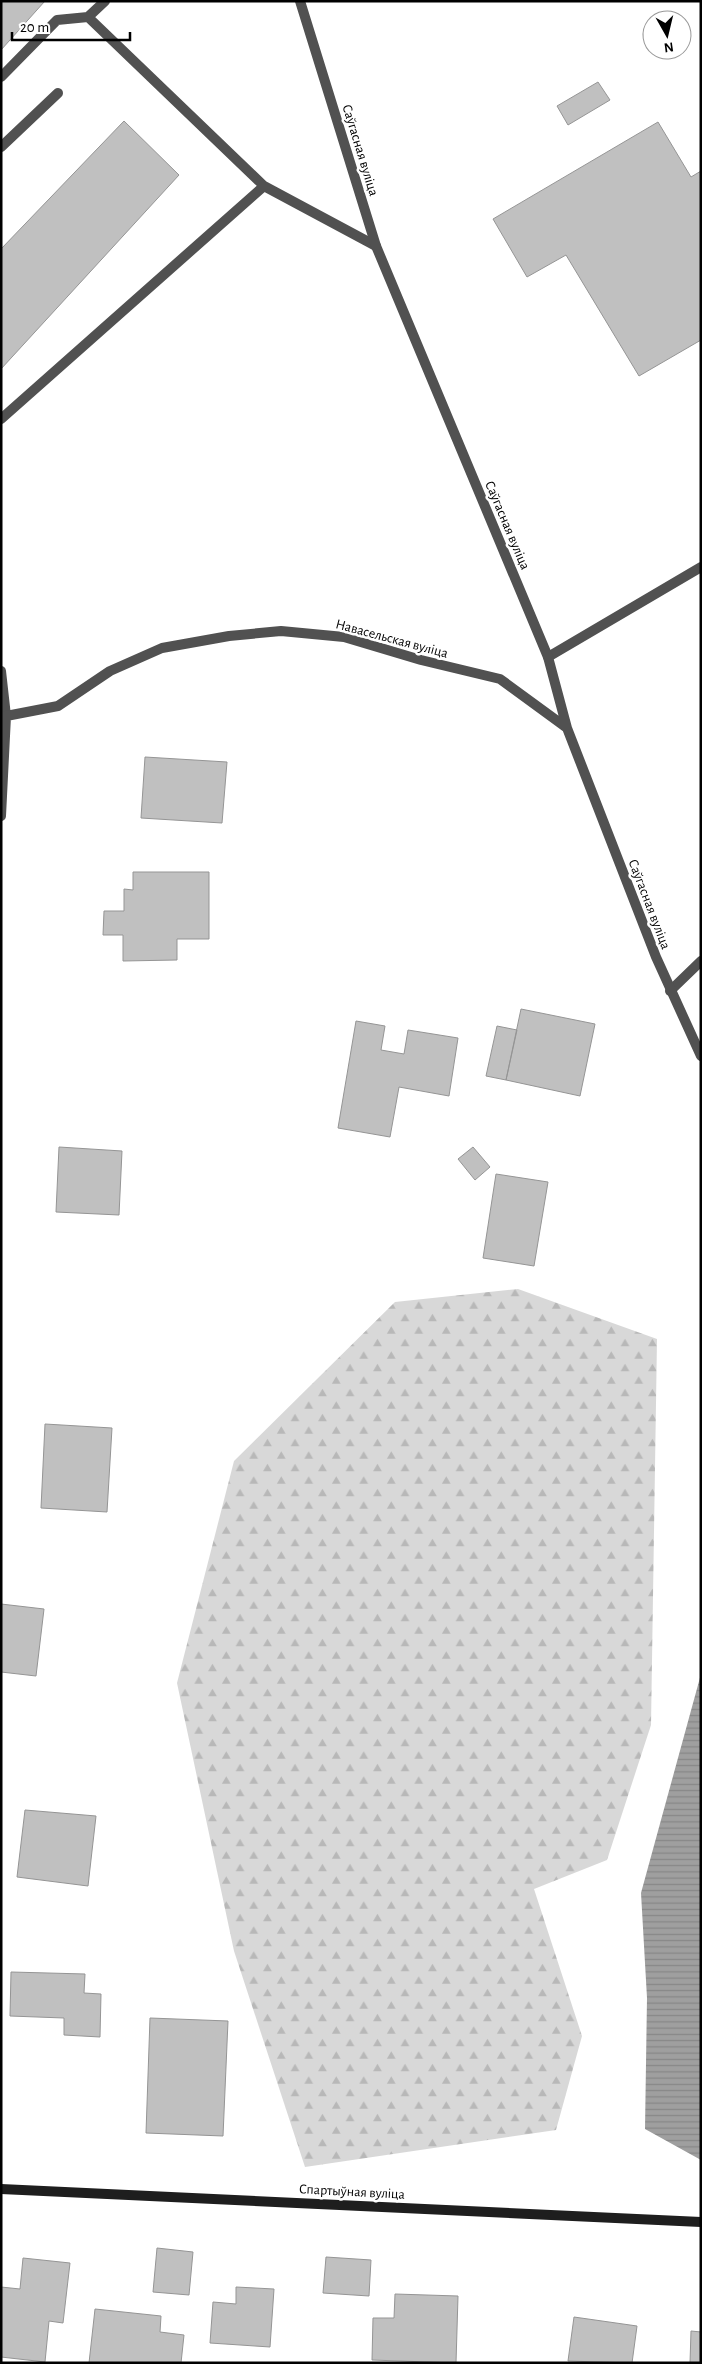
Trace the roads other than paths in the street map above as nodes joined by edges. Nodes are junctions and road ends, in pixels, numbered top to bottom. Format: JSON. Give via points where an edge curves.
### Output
{"nodes":[{"id":1,"x":104,"y":1,"type":"edge"},
{"id":2,"x":300,"y":1,"type":"edge"},
{"id":3,"x":88,"y":17,"type":"junction"},
{"id":4,"x":1,"y":76,"type":"edge"},
{"id":5,"x":58,"y":93,"type":"dead end"},
{"id":6,"x":1,"y":148,"type":"edge"},
{"id":7,"x":264,"y":186,"type":"junction"},
{"id":8,"x":376,"y":246,"type":"junction"},
{"id":9,"x":1,"y":419,"type":"edge"},
{"id":10,"x":701,"y":568,"type":"edge"},
{"id":11,"x":548,"y":656,"type":"junction"},
{"id":12,"x":1,"y":671,"type":"edge"},
{"id":13,"x":4,"y":716,"type":"edge"},
{"id":14,"x":567,"y":728,"type":"junction"},
{"id":15,"x":1,"y":816,"type":"edge"},
{"id":16,"x":701,"y":962,"type":"edge"},
{"id":17,"x":670,"y":991,"type":"junction"},
{"id":18,"x":701,"y":1056,"type":"edge"},
{"id":19,"x":1,"y":2189,"type":"edge"},
{"id":20,"x":701,"y":2222,"type":"edge"}],
"edges":[{"from":1,"to":3,"type":"street"},
{"from":2,"to":8,"type":"street","name":"Саўгасная вуліца"},
{"from":3,"to":4,"type":"street","via":[[57,20]]},
{"from":3,"to":7,"type":"street"},
{"from":5,"to":6,"type":"street"},
{"from":7,"to":8,"type":"street"},
{"from":7,"to":9,"type":"street"},
{"from":8,"to":11,"type":"street","name":"Саўгасная вуліца"},
{"from":10,"to":11,"type":"street"},
{"from":11,"to":14,"type":"street","name":"Саўгасная вуліца"},
{"from":12,"to":13,"type":"street"},
{"from":13,"to":14,"type":"street","name":"Навасельская вуліца","via":[[58,706],[110,671],[162,648],[281,631],[344,636],[421,660],[500,679]]},
{"from":13,"to":15,"type":"street"},
{"from":14,"to":17,"type":"street","name":"Саўгасная вуліца"},
{"from":16,"to":17,"type":"street"},
{"from":17,"to":18,"type":"street","name":"Саўгасная вуліца"},
{"from":19,"to":20,"type":"main road","name":"Спартыўная вуліца"}]}
